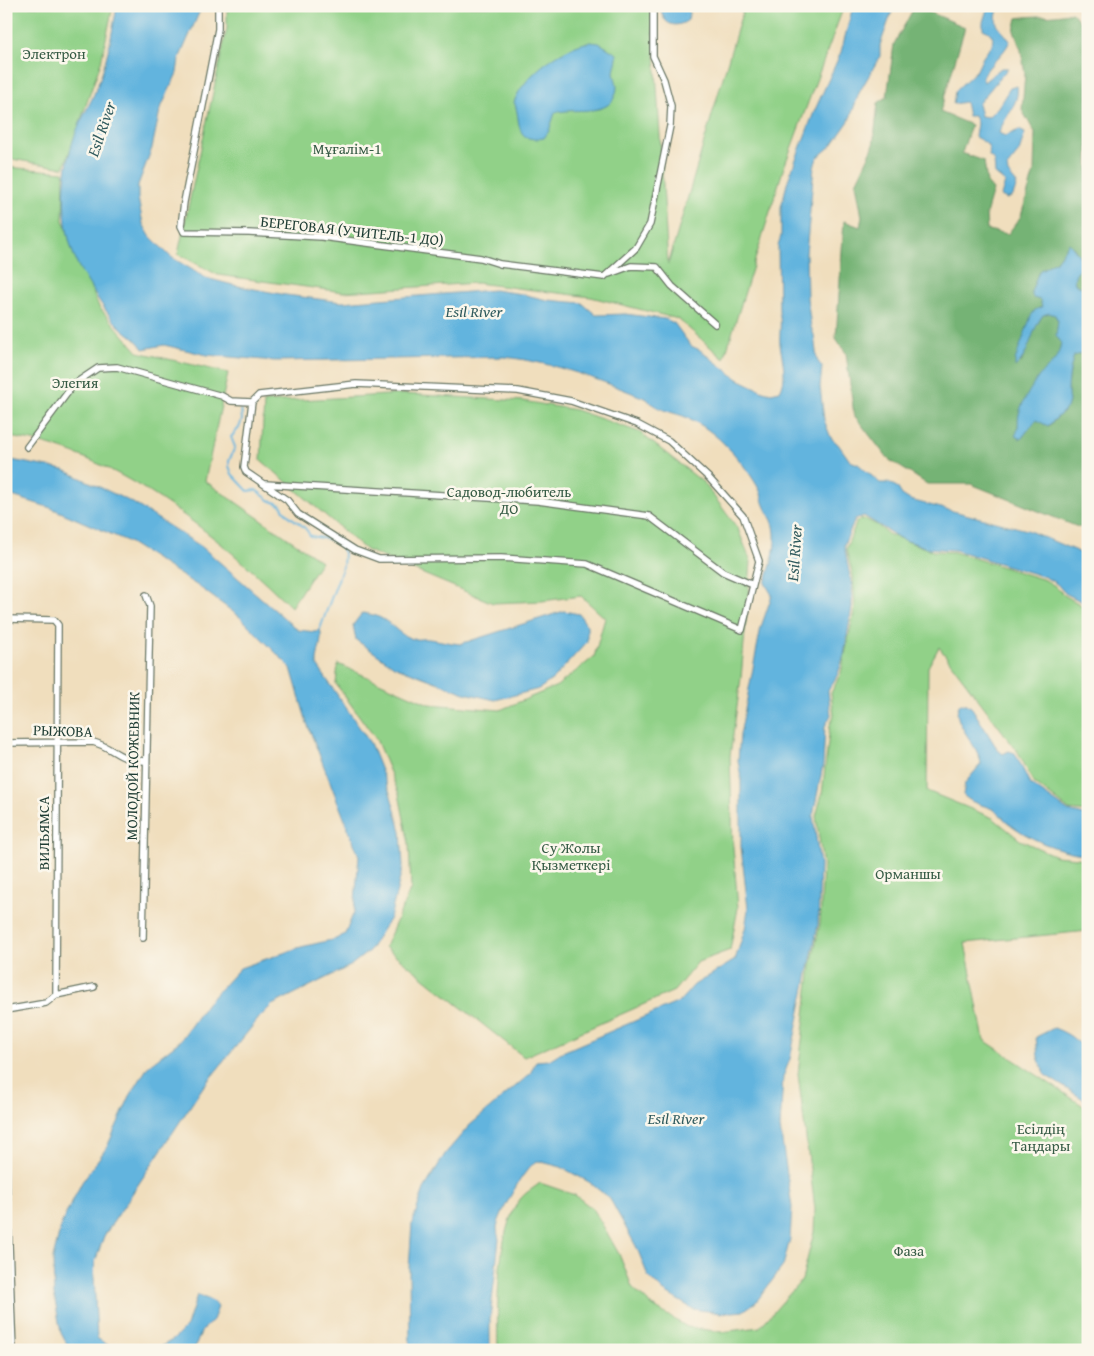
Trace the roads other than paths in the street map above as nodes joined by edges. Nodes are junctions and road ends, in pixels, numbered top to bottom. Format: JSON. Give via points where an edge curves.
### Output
{"nodes":[{"id":1,"x":218,"y":6,"type":"edge"},
{"id":2,"x":653,"y":6,"type":"edge"},
{"id":3,"x":605,"y":276,"type":"junction"},
{"id":4,"x":715,"y":324,"type":"dead end"},
{"id":5,"x":252,"y":402,"type":"junction"},
{"id":6,"x":27,"y":447,"type":"dead end"},
{"id":7,"x":263,"y":484,"type":"junction"},
{"id":8,"x":753,"y":585,"type":"junction"},
{"id":9,"x":146,"y":595,"type":"dead end"},
{"id":10,"x":6,"y":620,"type":"edge"},
{"id":11,"x":56,"y":742,"type":"junction"},
{"id":12,"x":6,"y":743,"type":"edge"},
{"id":13,"x":145,"y":761,"type":"junction"},
{"id":14,"x":142,"y":938,"type":"dead end"},
{"id":15,"x":94,"y":987,"type":"dead end"},
{"id":16,"x":56,"y":995,"type":"junction"},
{"id":17,"x":6,"y":1010,"type":"edge"},
{"id":18,"x":6,"y":1166,"type":"edge"},
{"id":19,"x":13,"y":1350,"type":"edge"}],
"edges":[{"from":1,"to":3,"type":"street","name":"БЕРЕГОВАЯ (УЧИТЕЛЬ-1 ДО)","via":[[218,28],[184,202],[181,226],[184,232],[322,237]]},
{"from":2,"to":3,"type":"street","via":[[653,56],[671,106],[670,126],[650,224],[636,248]]},
{"from":3,"to":4,"type":"street","via":[[632,266],[657,267],[672,286]]},
{"from":5,"to":6,"type":"street","via":[[232,401],[117,367],[98,368],[74,384]]},
{"from":5,"to":7,"type":"street","via":[[244,467],[249,477]]},
{"from":5,"to":8,"type":"street","via":[[259,396],[356,384],[518,391],[571,401],[637,424],[669,441],[743,516],[759,561]]},
{"from":7,"to":8,"type":"street","via":[[538,501],[649,516],[723,572]]},
{"from":7,"to":8,"type":"street","via":[[287,500],[298,514],[355,550],[379,559],[501,558],[587,564],[742,630]]},
{"from":9,"to":13,"type":"street","name":"МОЛОДОЙ КОЖЕВНИК","via":[[150,606]]},
{"from":10,"to":11,"type":"street","name":"ВИЛЬЯМСА","via":[[54,620],[58,625]]},
{"from":11,"to":12,"type":"street","name":"РЫЖОВА"},
{"from":11,"to":13,"type":"street","name":"РЫЖОВА","via":[[93,742],[124,759]]},
{"from":11,"to":16,"type":"street","name":"ВИЛЬЯМСА"},
{"from":13,"to":14,"type":"street","name":"МОЛОДОЙ КОЖЕВНИК"},
{"from":15,"to":16,"type":"street"},
{"from":16,"to":17,"type":"street","via":[[46,1003]]},
{"from":18,"to":19,"type":"street"}]}
